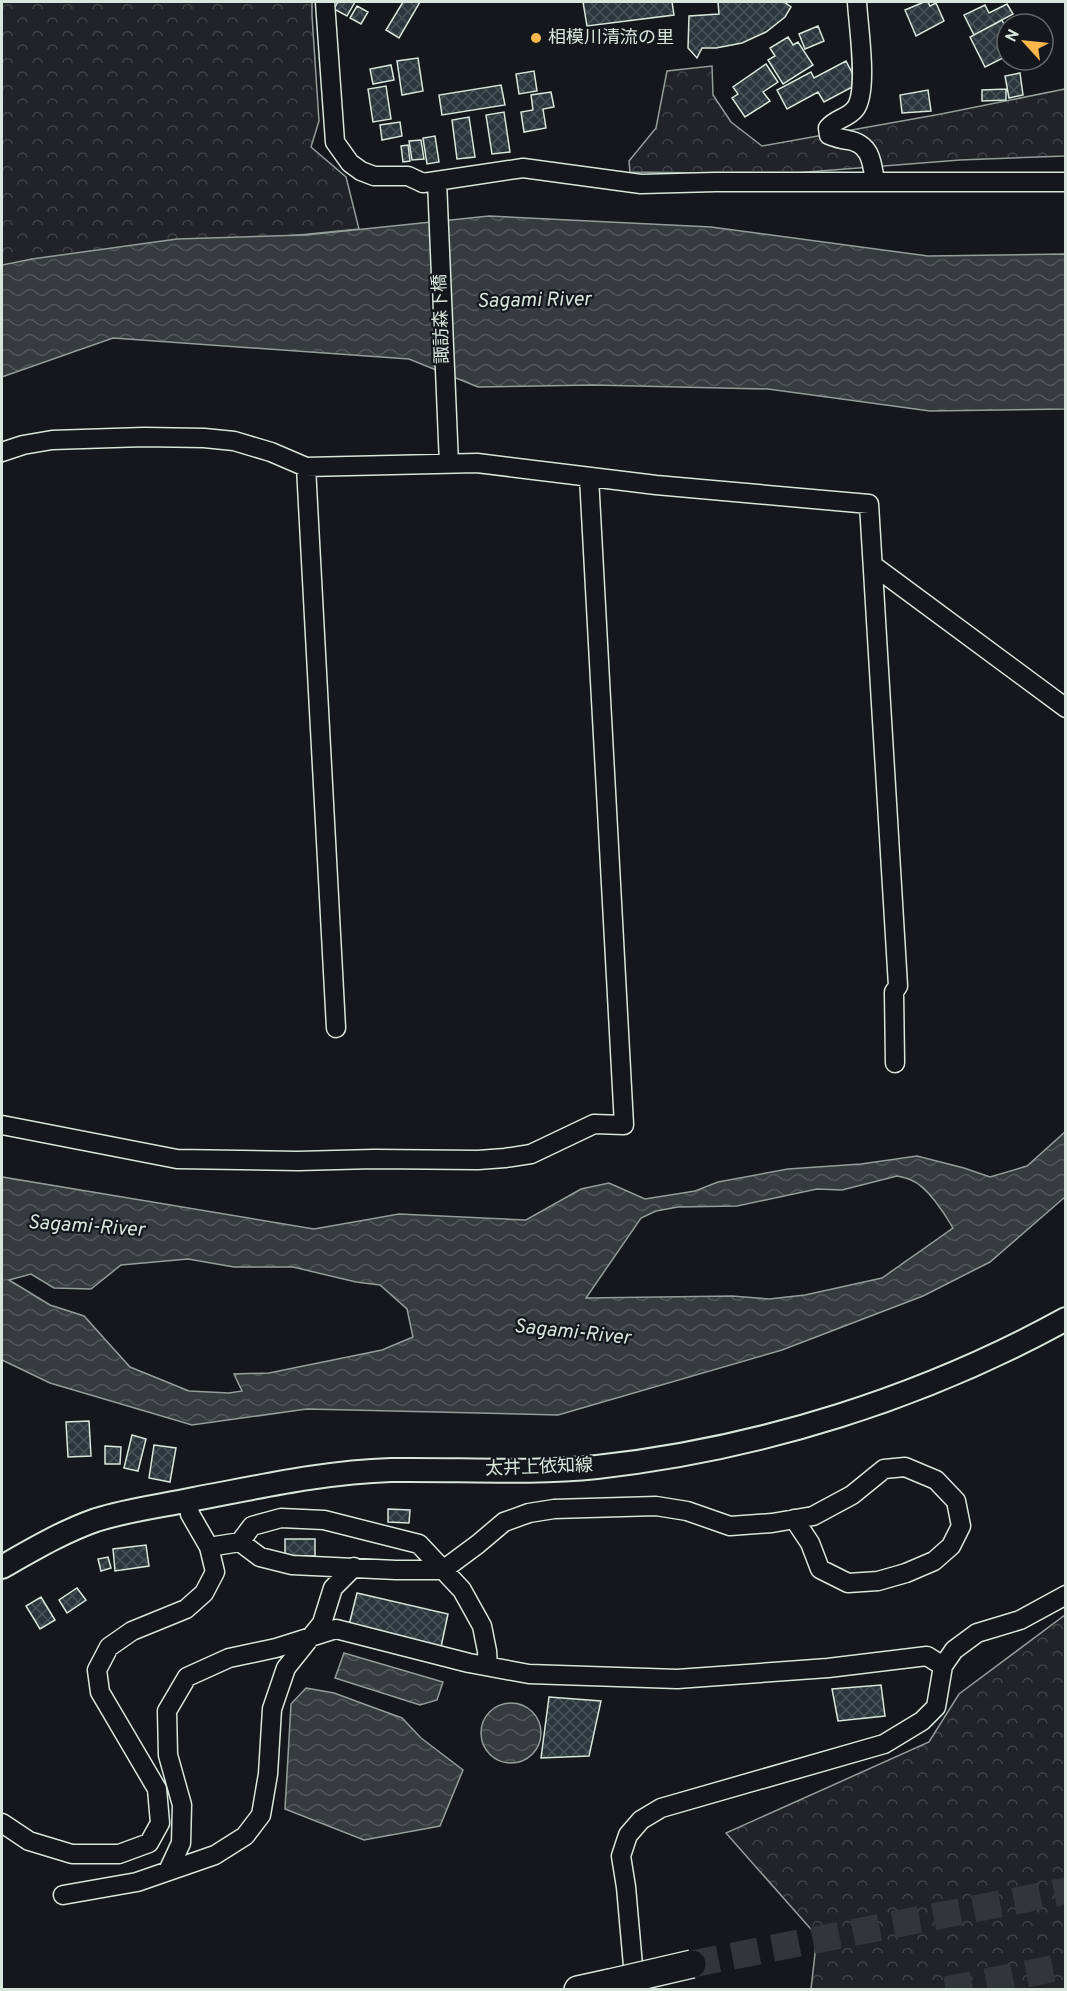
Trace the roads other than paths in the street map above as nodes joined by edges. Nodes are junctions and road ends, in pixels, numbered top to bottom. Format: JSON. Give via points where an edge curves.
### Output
{"nodes":[{"id":1,"x":325,"y":2,"type":"edge"},
{"id":2,"x":857,"y":2,"type":"edge"},
{"id":3,"x":875,"y":182,"type":"junction"},
{"id":4,"x":1065,"y":182,"type":"edge"},
{"id":5,"x":432,"y":185,"type":"junction"},
{"id":6,"x":2,"y":452,"type":"edge"},
{"id":7,"x":448,"y":456,"type":"junction"},
{"id":8,"x":306,"y":467,"type":"junction"},
{"id":9,"x":589,"y":477,"type":"junction"},
{"id":10,"x":874,"y":566,"type":"junction"},
{"id":11,"x":1065,"y":708,"type":"edge"},
{"id":12,"x":336,"y":1028,"type":"dead end"},
{"id":13,"x":895,"y":1063,"type":"dead end"},
{"id":14,"x":2,"y":1125,"type":"edge"},
{"id":15,"x":1065,"y":1319,"type":"edge"},
{"id":16,"x":188,"y":1500,"type":"junction"},
{"id":17,"x":794,"y":1519,"type":"junction"},
{"id":18,"x":240,"y":1542,"type":"junction"},
{"id":19,"x":209,"y":1547,"type":"junction"},
{"id":20,"x":2,"y":1567,"type":"edge"},
{"id":21,"x":354,"y":1567,"type":"junction"},
{"id":22,"x":442,"y":1570,"type":"junction"},
{"id":23,"x":1065,"y":1595,"type":"edge"},
{"id":24,"x":313,"y":1636,"type":"junction"},
{"id":25,"x":488,"y":1666,"type":"junction"},
{"id":26,"x":943,"y":1666,"type":"junction"},
{"id":27,"x":2,"y":1823,"type":"edge"},
{"id":28,"x":168,"y":1871,"type":"junction"},
{"id":29,"x":63,"y":1895,"type":"dead end"},
{"id":30,"x":692,"y":1964,"type":"tunnel mouth"},
{"id":31,"x":623,"y":1986,"type":"edge"},
{"id":32,"x":578,"y":1989,"type":"edge"}],
"edges":[{"from":1,"to":5,"type":"street","via":[[335,142],[361,171],[374,176],[408,176]]},
{"from":2,"to":3,"type":"street","via":[[860,99],[856,108],[828,128],[829,135],[860,144],[867,150]]},
{"from":3,"to":4,"type":"street"},
{"from":3,"to":5,"type":"street","via":[[641,184],[523,168]]},
{"from":5,"to":7,"type":"street","name":"諏訪森下橋"},
{"from":6,"to":8,"type":"street","via":[[52,440],[204,438],[234,441]]},
{"from":7,"to":8,"type":"street"},
{"from":7,"to":9,"type":"street"},
{"from":8,"to":12,"type":"street"},
{"from":9,"to":10,"type":"street","via":[[869,504]]},
{"from":9,"to":14,"type":"street","via":[[624,1125],[594,1124],[531,1154],[505,1158],[289,1161],[177,1159]]},
{"from":10,"to":11,"type":"street"},
{"from":10,"to":13,"type":"street","via":[[898,986],[894,992]]},
{"from":15,"to":16,"type":"main road","name":"太井上依知線","via":[[974,1364],[839,1417],[662,1459],[594,1467],[340,1474]]},
{"from":16,"to":19,"type":"street","via":[[190,1514]]},
{"from":16,"to":20,"type":"main road","name":"太井上依知線","via":[[97,1520]]},
{"from":17,"to":17,"type":"street","via":[[813,1516],[852,1495],[884,1469],[905,1467],[936,1480],[956,1501],[961,1526],[951,1546],[934,1561],[878,1581],[848,1583],[820,1569],[810,1543]]},
{"from":17,"to":22,"type":"street","via":[[730,1526],[687,1511],[656,1506],[601,1506],[529,1513],[504,1522]]},
{"from":18,"to":19,"type":"street"},
{"from":18,"to":21,"type":"street","via":[[260,1557],[292,1565]]},
{"from":18,"to":22,"type":"street","via":[[252,1526],[281,1518],[324,1520],[419,1544]]},
{"from":19,"to":27,"type":"street","via":[[215,1572],[204,1593],[186,1610],[132,1630],[109,1647],[97,1670],[100,1692],[157,1789],[160,1823],[148,1843],[119,1854],[72,1854],[29,1840]]},
{"from":21,"to":22,"type":"street"},
{"from":21,"to":24,"type":"street","via":[[333,1588],[322,1623]]},
{"from":22,"to":25,"type":"street","via":[[462,1590],[482,1626]]},
{"from":23,"to":26,"type":"street","via":[[1020,1620],[978,1633],[954,1650]]},
{"from":24,"to":25,"type":"street","via":[[336,1629]]},
{"from":24,"to":28,"type":"street","via":[[286,1668],[272,1709],[261,1815],[245,1836],[215,1855]]},
{"from":24,"to":28,"type":"street","via":[[228,1658],[187,1677],[167,1711],[168,1755],[182,1805],[181,1843]]},
{"from":25,"to":26,"type":"street","via":[[529,1674],[677,1679],[927,1656]]},
{"from":26,"to":31,"type":"street","via":[[936,1707],[922,1721],[884,1744],[661,1808],[641,1820],[628,1834],[621,1856],[627,1887]]},
{"from":28,"to":29,"type":"street","via":[[137,1882]]},
{"from":30,"to":31,"type":"highway","bridge":true},
{"from":31,"to":32,"type":"highway"}]}
